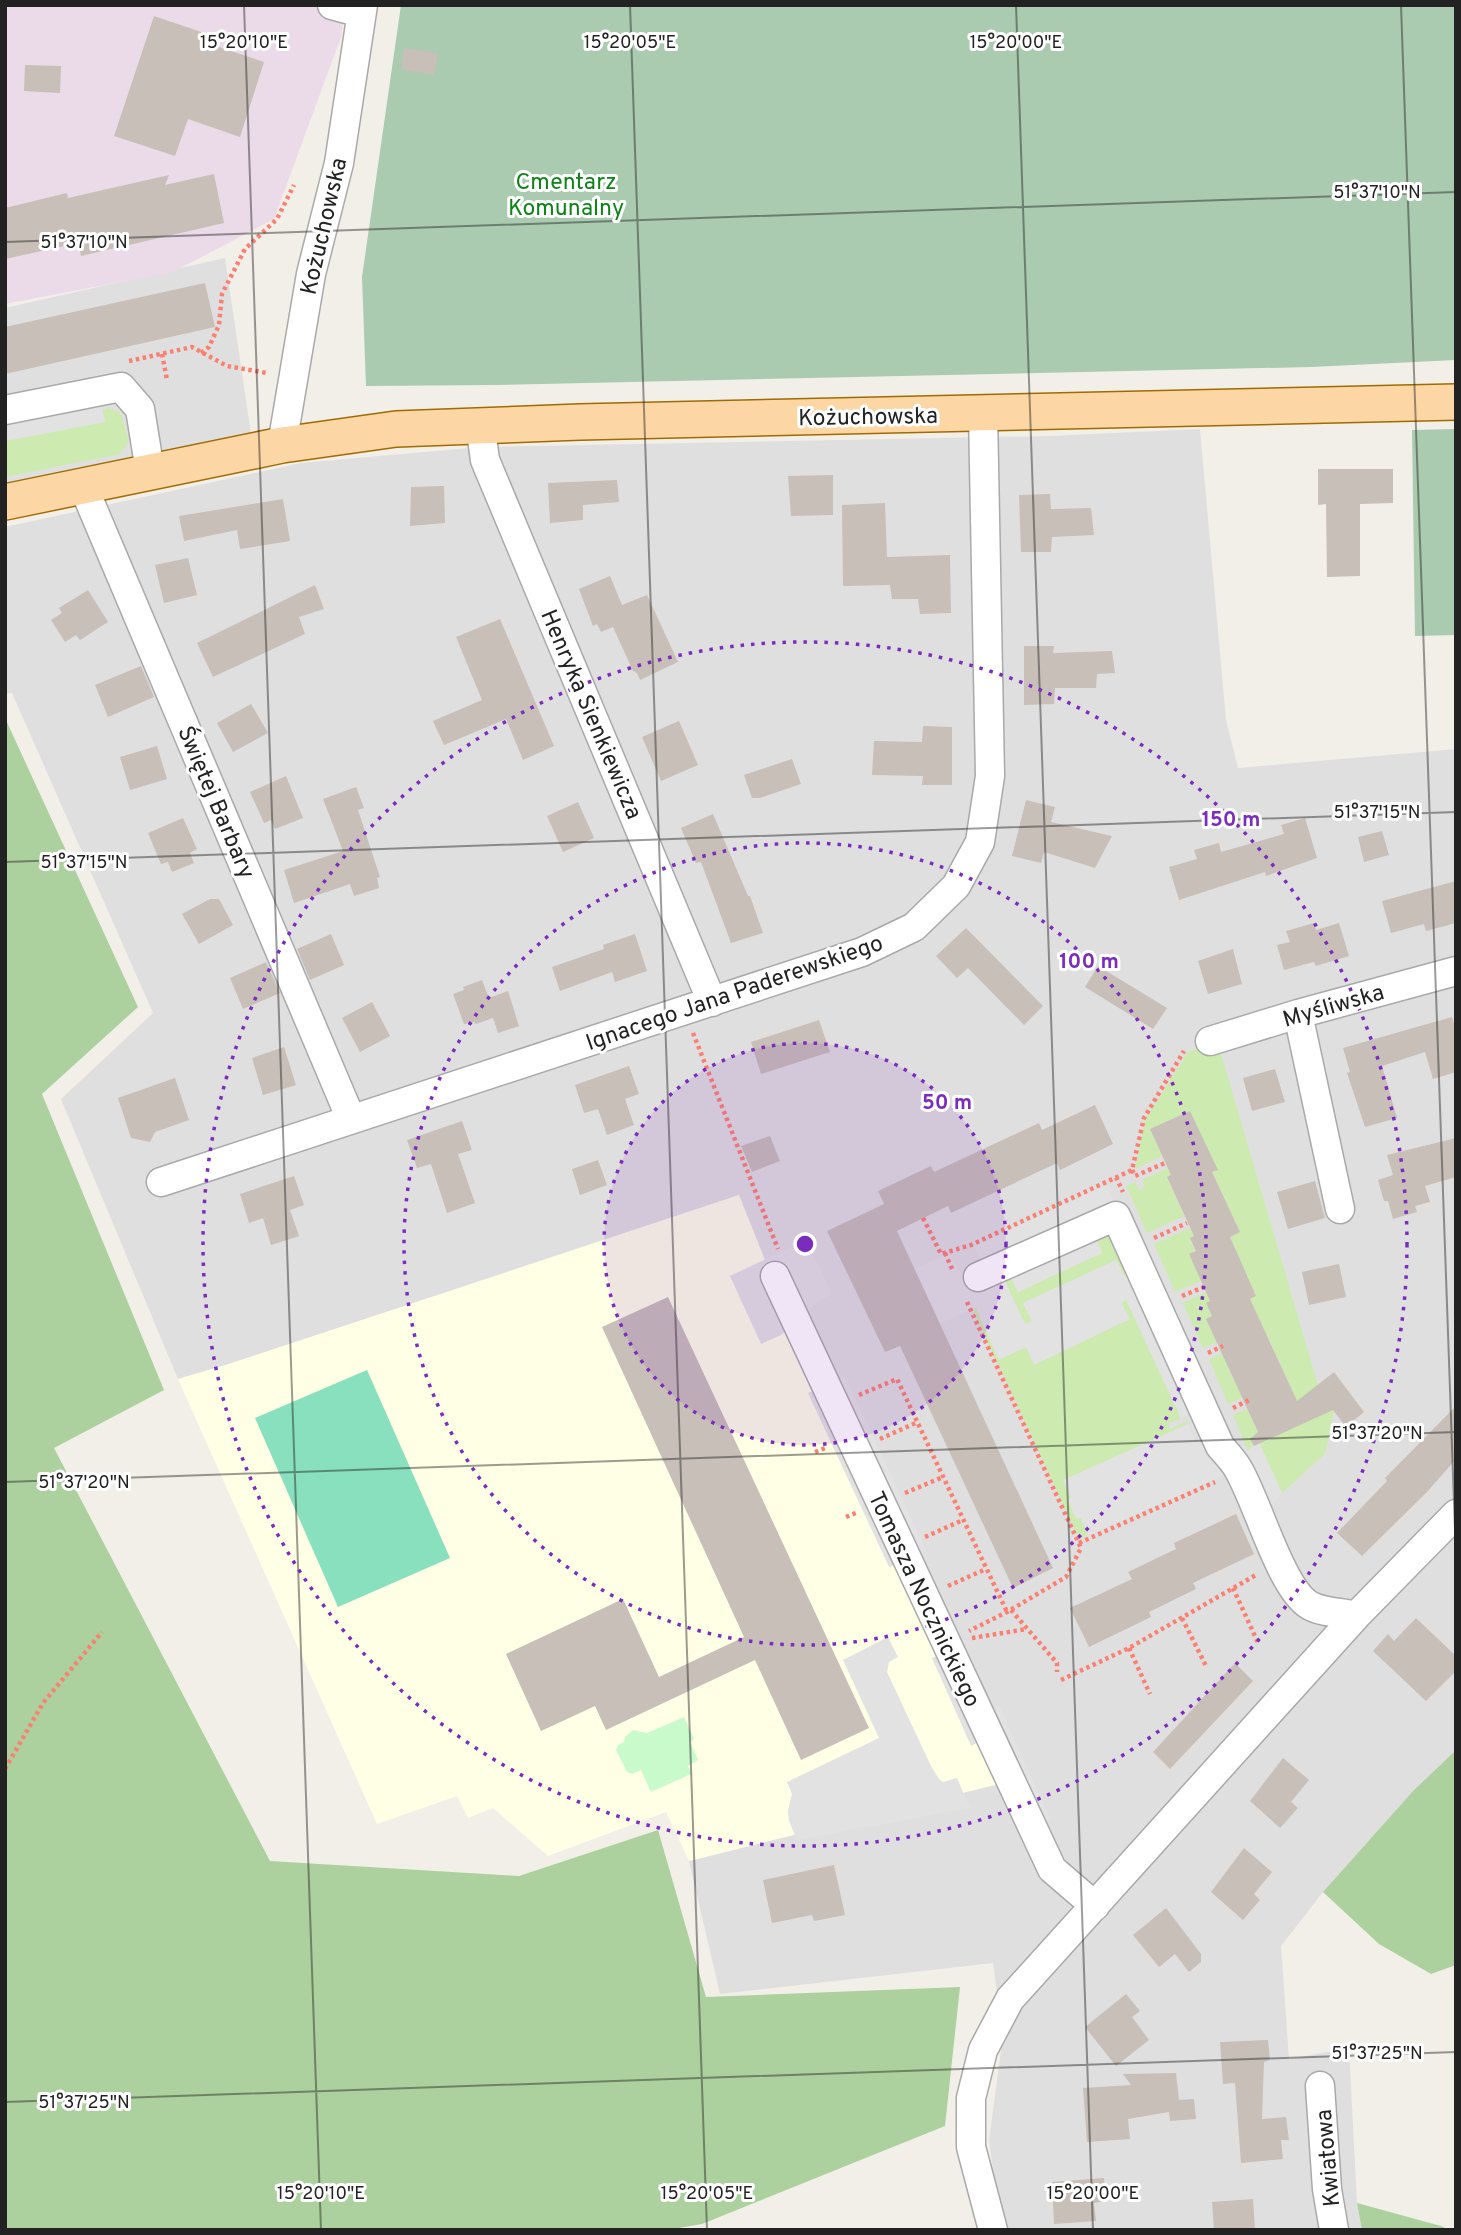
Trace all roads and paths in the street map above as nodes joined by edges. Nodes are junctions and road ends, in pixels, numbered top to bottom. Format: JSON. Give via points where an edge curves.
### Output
{"nodes":[{"id":1,"x":332,"y":5,"type":"edge"},
{"id":2,"x":362,"y":9,"type":"edge"},
{"id":3,"x":293,"y":185,"type":"dead end"},
{"id":4,"x":192,"y":347,"type":"dead end"},
{"id":5,"x":201,"y":353,"type":"junction"},
{"id":6,"x":162,"y":354,"type":"dead end"},
{"id":7,"x":293,"y":378,"type":"junction"},
{"id":8,"x":167,"y":380,"type":"dead end"},
{"id":9,"x":1456,"y":402,"type":"edge"},
{"id":10,"x":5,"y":410,"type":"edge"},
{"id":11,"x":983,"y":413,"type":"junction"},
{"id":12,"x":480,"y":424,"type":"junction"},
{"id":13,"x":282,"y":445,"type":"junction"},
{"id":14,"x":150,"y":471,"type":"junction"},
{"id":15,"x":83,"y":486,"type":"junction"},
{"id":16,"x":5,"y":502,"type":"edge"},
{"id":17,"x":1456,"y":971,"type":"edge"},
{"id":18,"x":712,"y":1002,"type":"junction"},
{"id":19,"x":1298,"y":1014,"type":"junction"},
{"id":20,"x":690,"y":1025,"type":"dead end"},
{"id":21,"x":1210,"y":1041,"type":"joint"},
{"id":22,"x":351,"y":1119,"type":"junction"},
{"id":23,"x":1165,"y":1163,"type":"dead end"},
{"id":24,"x":1132,"y":1170,"type":"junction"},
{"id":25,"x":160,"y":1182,"type":"dead end"},
{"id":26,"x":1340,"y":1209,"type":"dead end"},
{"id":27,"x":923,"y":1218,"type":"dead end"},
{"id":28,"x":1187,"y":1223,"type":"dead end"},
{"id":29,"x":1147,"y":1241,"type":"dead end"},
{"id":30,"x":945,"y":1253,"type":"junction"},
{"id":31,"x":777,"y":1262,"type":"joint"},
{"id":32,"x":966,"y":1282,"type":"junction"},
{"id":33,"x":1204,"y":1287,"type":"dead end"},
{"id":34,"x":1174,"y":1299,"type":"dead end"},
{"id":35,"x":1223,"y":1346,"type":"dead end"},
{"id":36,"x":1200,"y":1356,"type":"dead end"},
{"id":37,"x":859,"y":1395,"type":"dead end"},
{"id":38,"x":1249,"y":1400,"type":"dead end"},
{"id":39,"x":1225,"y":1411,"type":"dead end"},
{"id":40,"x":918,"y":1422,"type":"junction"},
{"id":41,"x":879,"y":1439,"type":"dead end"},
{"id":42,"x":1239,"y":1471,"type":"junction"},
{"id":43,"x":943,"y":1477,"type":"junction"},
{"id":44,"x":904,"y":1494,"type":"dead end"},
{"id":45,"x":1456,"y":1514,"type":"edge"},
{"id":46,"x":964,"y":1520,"type":"junction"},
{"id":47,"x":924,"y":1537,"type":"dead end"},
{"id":48,"x":1079,"y":1544,"type":"junction"},
{"id":49,"x":1281,"y":1564,"type":"junction"},
{"id":50,"x":986,"y":1569,"type":"junction"},
{"id":51,"x":947,"y":1586,"type":"dead end"},
{"id":52,"x":1233,"y":1588,"type":"junction"},
{"id":53,"x":1009,"y":1611,"type":"junction"},
{"id":54,"x":1356,"y":1616,"type":"junction"},
{"id":55,"x":1182,"y":1618,"type":"junction"},
{"id":56,"x":1027,"y":1629,"type":"junction"},
{"id":57,"x":968,"y":1631,"type":"dead end"},
{"id":58,"x":102,"y":1632,"type":"dead end"},
{"id":59,"x":982,"y":1636,"type":"dead end"},
{"id":60,"x":1259,"y":1645,"type":"dead end"},
{"id":61,"x":1129,"y":1648,"type":"junction"},
{"id":62,"x":1206,"y":1668,"type":"dead end"},
{"id":63,"x":1057,"y":1672,"type":"dead end"},
{"id":64,"x":1061,"y":1680,"type":"dead end"},
{"id":65,"x":1150,"y":1694,"type":"dead end"},
{"id":66,"x":5,"y":1769,"type":"edge"},
{"id":67,"x":1095,"y":1906,"type":"junction"},
{"id":68,"x":1320,"y":2086,"type":"dead end"},
{"id":69,"x":993,"y":2230,"type":"edge"},
{"id":70,"x":1334,"y":2230,"type":"edge"}],
"edges":[{"from":1,"to":2,"type":"street"},
{"from":2,"to":7,"type":"street","name":"Kożuchowska","via":[[339,163],[310,274]]},
{"from":3,"to":5,"type":"path","via":[[277,219],[246,249],[222,294],[219,325]]},
{"from":4,"to":5,"type":"path"},
{"from":5,"to":7,"type":"path","via":[[227,366]]},
{"from":6,"to":8,"type":"path"},
{"from":7,"to":13,"type":"street","name":"Kożuchowska"},
{"from":9,"to":11,"type":"main road","name":"Kożuchowska"},
{"from":10,"to":14,"type":"street","via":[[121,387],[140,409]]},
{"from":11,"to":12,"type":"main road","name":"Kożuchowska"},
{"from":11,"to":18,"type":"street","name":"Ignacego Jana Paderewskiego","via":[[990,776],[980,842],[956,886],[914,927],[862,952]]},
{"from":12,"to":13,"type":"main road","name":"Kożuchowska","via":[[396,429]]},
{"from":12,"to":18,"type":"street","name":"Henryka Sienkiewicza","via":[[485,460]]},
{"from":13,"to":14,"type":"main road","name":"Kożuchowska"},
{"from":14,"to":15,"type":"main road","name":"Kożuchowska"},
{"from":15,"to":16,"type":"main road","name":"Kożuchowska"},
{"from":15,"to":22,"type":"street","name":"Świętej Barbary"},
{"from":17,"to":19,"type":"street","name":"Myśliwska"},
{"from":18,"to":22,"type":"street","name":"Ignacego Jana Paderewskiego"},
{"from":19,"to":21,"type":"street","name":"Myśliwska"},
{"from":19,"to":26,"type":"street"},
{"from":20,"to":31,"type":"path"},
{"from":21,"to":24,"type":"path","via":[[1187,1046],[1144,1118]]},
{"from":22,"to":25,"type":"street","name":"Ignacego Jana Paderewskiego"},
{"from":23,"to":24,"type":"path","via":[[1135,1176]]},
{"from":24,"to":30,"type":"path"},
{"from":27,"to":30,"type":"path","via":[[941,1254]]},
{"from":28,"to":29,"type":"path"},
{"from":30,"to":32,"type":"path"},
{"from":31,"to":67,"type":"street","name":"Tomasza Nocznickiego","via":[[1031,1829],[1052,1869]]},
{"from":32,"to":42,"type":"street","via":[[1116,1216],[1220,1446]]},
{"from":32,"to":48,"type":"path"},
{"from":33,"to":34,"type":"path"},
{"from":35,"to":36,"type":"path"},
{"from":37,"to":40,"type":"path","via":[[897,1379]]},
{"from":38,"to":39,"type":"path"},
{"from":40,"to":41,"type":"path"},
{"from":40,"to":43,"type":"path"},
{"from":42,"to":48,"type":"path"},
{"from":42,"to":49,"type":"street"},
{"from":43,"to":44,"type":"path"},
{"from":43,"to":46,"type":"path"},
{"from":45,"to":54,"type":"street"},
{"from":46,"to":47,"type":"path"},
{"from":46,"to":50,"type":"path"},
{"from":48,"to":53,"type":"path","via":[[1066,1577]]},
{"from":49,"to":52,"type":"path"},
{"from":49,"to":54,"type":"street","via":[[1293,1589],[1309,1605]]},
{"from":50,"to":51,"type":"path"},
{"from":50,"to":53,"type":"path"},
{"from":52,"to":55,"type":"path"},
{"from":52,"to":60,"type":"path"},
{"from":53,"to":56,"type":"path"},
{"from":53,"to":57,"type":"path"},
{"from":54,"to":67,"type":"street"},
{"from":55,"to":61,"type":"path"},
{"from":55,"to":62,"type":"path"},
{"from":56,"to":59,"type":"path"},
{"from":56,"to":63,"type":"path","via":[[1057,1663]]},
{"from":58,"to":66,"type":"path","via":[[43,1703]]},
{"from":61,"to":64,"type":"path"},
{"from":61,"to":65,"type":"path"},
{"from":67,"to":69,"type":"street","via":[[1010,1999],[983,2050],[971,2098],[971,2147]]},
{"from":68,"to":70,"type":"street","name":"Kwiatowa"}]}
